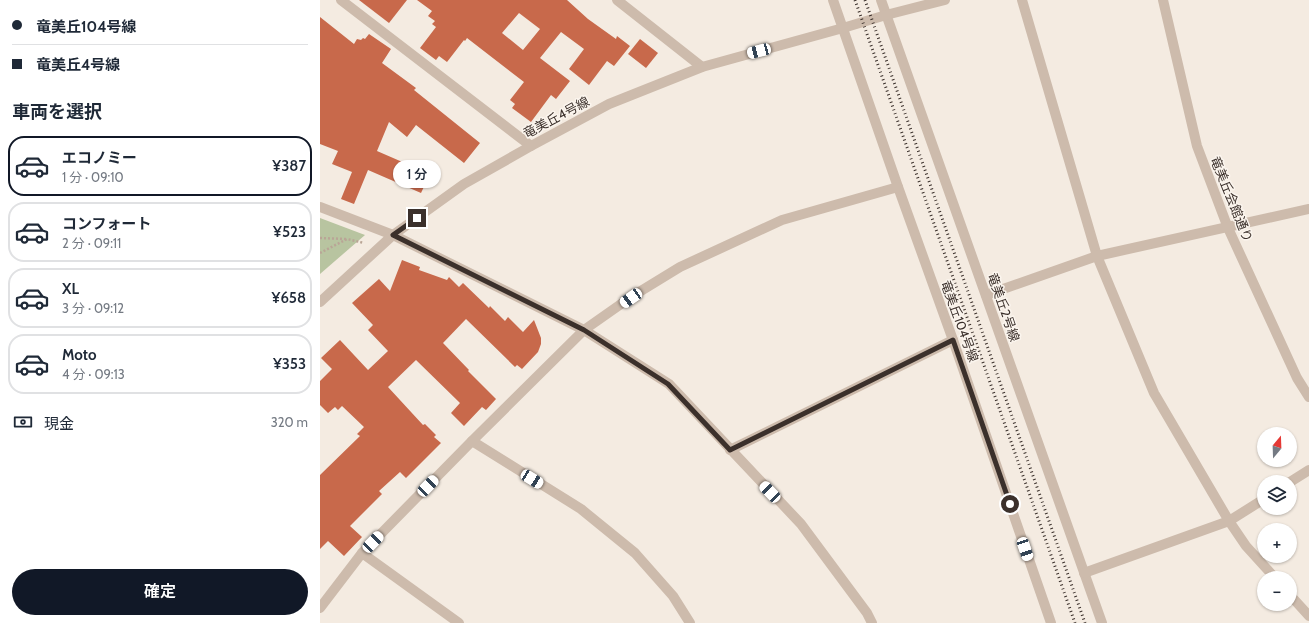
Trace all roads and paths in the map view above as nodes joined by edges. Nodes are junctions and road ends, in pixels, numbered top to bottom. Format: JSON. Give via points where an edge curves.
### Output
{"nodes":[{"id":1,"x":341,"y":0,"type":"edge"},
{"id":2,"x":617,"y":0,"type":"edge"},
{"id":3,"x":832,"y":0,"type":"edge"},
{"id":4,"x":881,"y":0,"type":"edge"},
{"id":5,"x":945,"y":0,"type":"edge"},
{"id":6,"x":1022,"y":0,"type":"edge"},
{"id":7,"x":1163,"y":0,"type":"edge"},
{"id":8,"x":886,"y":14,"type":"junction"},
{"id":9,"x":843,"y":28,"type":"junction"},
{"id":10,"x":702,"y":67,"type":"junction"},
{"id":11,"x":531,"y":146,"type":"junction"},
{"id":12,"x":898,"y":188,"type":"junction"},
{"id":13,"x":320,"y":207,"type":"edge"},
{"id":14,"x":1309,"y":209,"type":"edge"},
{"id":15,"x":1228,"y":228,"type":"junction"},
{"id":16,"x":393,"y":235,"type":"junction"},
{"id":17,"x":320,"y":238,"type":"edge"},
{"id":18,"x":347,"y":239,"type":"junction"},
{"id":19,"x":370,"y":241,"type":"dead end"},
{"id":20,"x":320,"y":253,"type":"edge"},
{"id":21,"x":1097,"y":256,"type":"junction"},
{"id":22,"x":986,"y":295,"type":"junction"},
{"id":23,"x":320,"y":302,"type":"edge"},
{"id":24,"x":584,"y":330,"type":"junction"},
{"id":25,"x":953,"y":340,"type":"junction"},
{"id":26,"x":1309,"y":397,"type":"edge"},
{"id":27,"x":472,"y":441,"type":"junction"},
{"id":28,"x":730,"y":450,"type":"junction"},
{"id":29,"x":1309,"y":470,"type":"edge"},
{"id":30,"x":1297,"y":478,"type":"edge"},
{"id":31,"x":1257,"y":503,"type":"edge"},
{"id":32,"x":1229,"y":521,"type":"junction"},
{"id":33,"x":362,"y":553,"type":"junction"},
{"id":34,"x":1269,"y":571,"type":"edge"},
{"id":35,"x":1084,"y":573,"type":"junction"},
{"id":36,"x":1297,"y":603,"type":"edge"},
{"id":37,"x":320,"y":608,"type":"edge"},
{"id":38,"x":1309,"y":616,"type":"edge"},
{"id":39,"x":459,"y":623,"type":"edge"},
{"id":40,"x":690,"y":623,"type":"edge"},
{"id":41,"x":872,"y":623,"type":"edge"},
{"id":42,"x":1051,"y":623,"type":"edge"},
{"id":43,"x":1102,"y":623,"type":"edge"}],
"edges":[{"from":1,"to":11,"type":"street"},
{"from":2,"to":10,"type":"street"},
{"from":3,"to":9,"type":"street","name":"竜美丘104号線"},
{"from":4,"to":8,"type":"street","name":"竜美丘2号線"},
{"from":5,"to":8,"type":"street"},
{"from":6,"to":21,"type":"street"},
{"from":7,"to":15,"type":"street","name":"竜美丘会館通り","via":[[1198,146]]},
{"from":8,"to":9,"type":"street","name":"竜美丘4号線"},
{"from":8,"to":22,"type":"street","name":"竜美丘2号線"},
{"from":9,"to":10,"type":"street","name":"竜美丘4号線"},
{"from":9,"to":12,"type":"street","name":"竜美丘104号線"},
{"from":10,"to":11,"type":"street","name":"竜美丘4号線","via":[[609,104]]},
{"from":11,"to":16,"type":"street","name":"竜美丘4号線","via":[[464,184]]},
{"from":12,"to":24,"type":"street","via":[[782,220],[680,267]]},
{"from":12,"to":25,"type":"street","name":"竜美丘104号線"},
{"from":13,"to":16,"type":"street"},
{"from":14,"to":15,"type":"street"},
{"from":15,"to":21,"type":"street"},
{"from":15,"to":26,"type":"street","name":"竜美丘会館通り","via":[[1297,378]]},
{"from":16,"to":23,"type":"street","name":"竜美丘4号線"},
{"from":16,"to":24,"type":"street"},
{"from":17,"to":18,"type":"path"},
{"from":18,"to":19,"type":"path","via":[[363,243]]},
{"from":18,"to":20,"type":"path"},
{"from":21,"to":22,"type":"street"},
{"from":21,"to":32,"type":"street","via":[[1154,393]]},
{"from":22,"to":35,"type":"street","name":"竜美丘2号線"},
{"from":24,"to":27,"type":"street"},
{"from":24,"to":28,"type":"street","via":[[668,384]]},
{"from":25,"to":28,"type":"street"},
{"from":25,"to":42,"type":"street","name":"竜美丘104号線"},
{"from":27,"to":33,"type":"street"},
{"from":27,"to":40,"type":"street","via":[[581,509],[635,553],[673,596]]},
{"from":28,"to":41,"type":"street","via":[[801,524]]},
{"from":29,"to":30,"type":"street"},
{"from":31,"to":32,"type":"street"},
{"from":32,"to":34,"type":"street","via":[[1246,546]]},
{"from":32,"to":35,"type":"street"},
{"from":33,"to":37,"type":"street"},
{"from":33,"to":39,"type":"street"},
{"from":35,"to":43,"type":"street","name":"竜美丘2号線"},
{"from":36,"to":38,"type":"street"}]}
